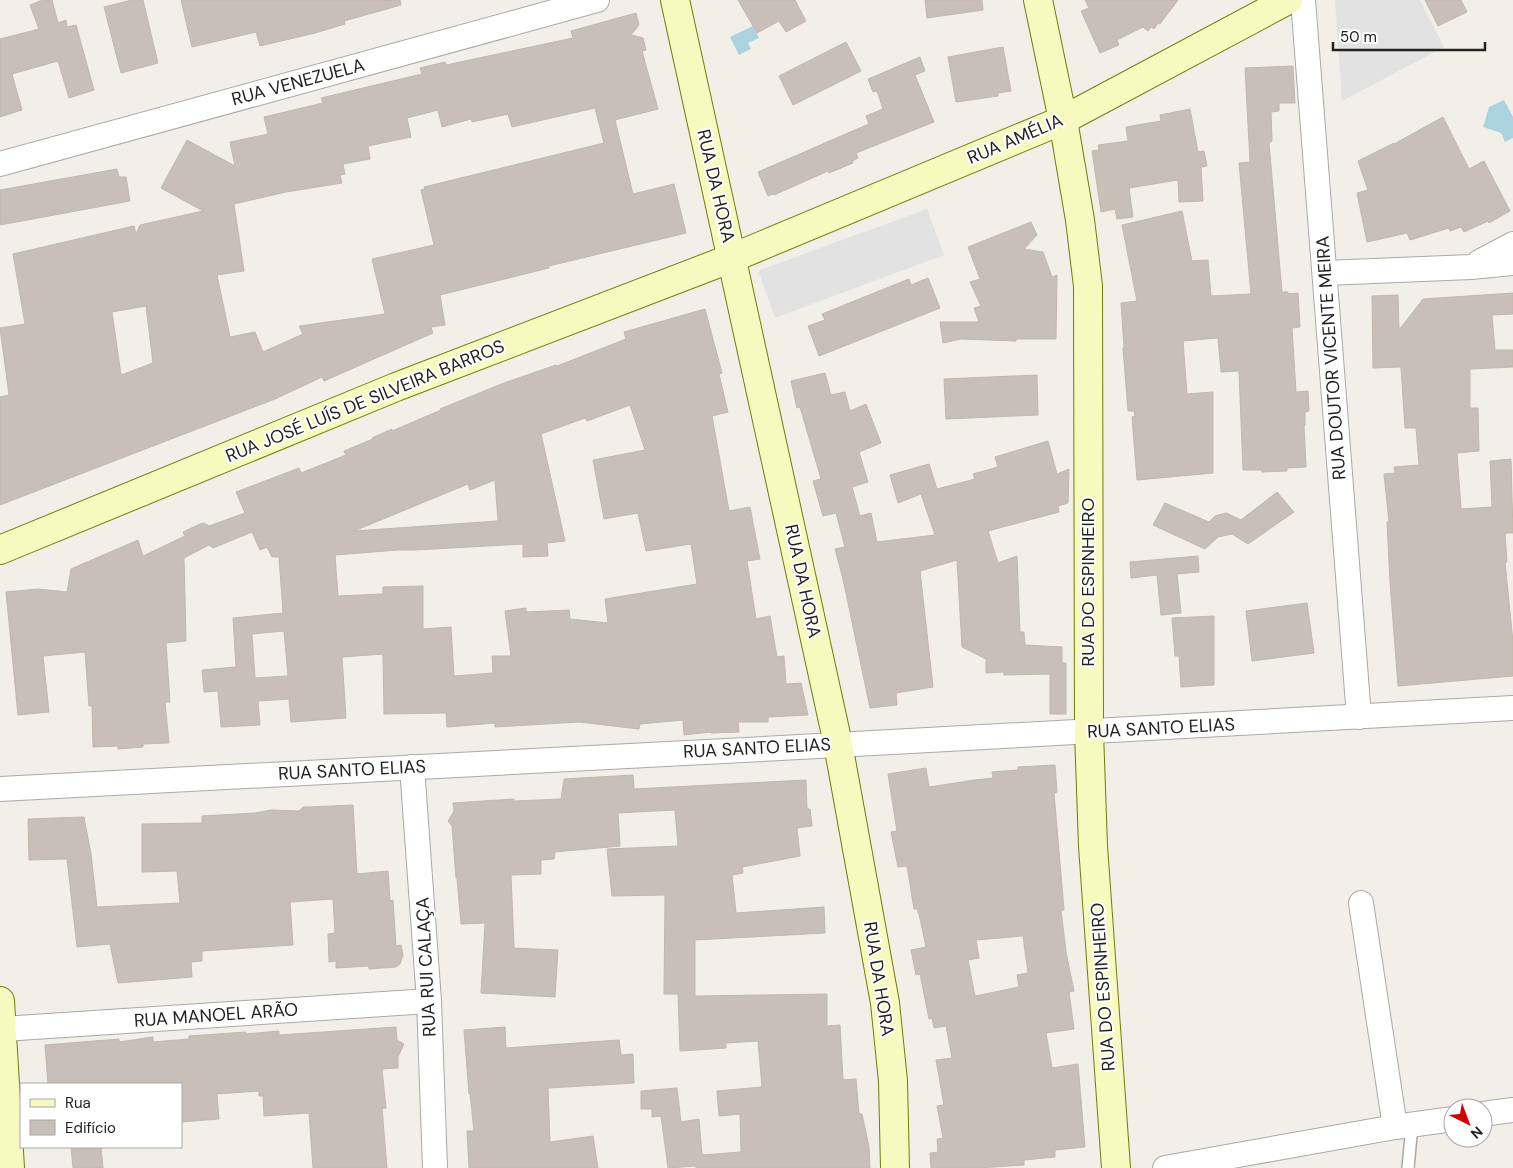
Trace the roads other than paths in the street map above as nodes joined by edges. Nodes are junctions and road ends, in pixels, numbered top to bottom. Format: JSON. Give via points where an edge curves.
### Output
{"nodes":[{"id":1,"x":597,"y":0,"type":"edge"},
{"id":2,"x":675,"y":0,"type":"edge"},
{"id":3,"x":1038,"y":0,"type":"edge"},
{"id":4,"x":1288,"y":0,"type":"edge"},
{"id":5,"x":1303,"y":0,"type":"edge"},
{"id":6,"x":1063,"y":120,"type":"junction"},
{"id":7,"x":0,"y":164,"type":"edge"},
{"id":8,"x":1513,"y":244,"type":"edge"},
{"id":9,"x":732,"y":258,"type":"junction"},
{"id":10,"x":1513,"y":263,"type":"edge"},
{"id":11,"x":1471,"y":267,"type":"junction"},
{"id":12,"x":1325,"y":273,"type":"junction"},
{"id":13,"x":0,"y":550,"type":"edge"},
{"id":14,"x":1513,"y":708,"type":"edge"},
{"id":15,"x":1358,"y":717,"type":"junction"},
{"id":16,"x":1089,"y":732,"type":"junction"},
{"id":17,"x":838,"y":744,"type":"junction"},
{"id":18,"x":412,"y":767,"type":"junction"},
{"id":19,"x":0,"y":789,"type":"edge"},
{"id":20,"x":1361,"y":903,"type":"dead end"},
{"id":21,"x":0,"y":1001,"type":"edge"},
{"id":22,"x":429,"y":1001,"type":"junction"},
{"id":23,"x":3,"y":1029,"type":"junction"},
{"id":24,"x":1513,"y":1110,"type":"edge"},
{"id":25,"x":1493,"y":1113,"type":"edge"},
{"id":26,"x":1443,"y":1120,"type":"edge"},
{"id":27,"x":1403,"y":1126,"type":"junction"},
{"id":28,"x":10,"y":1168,"type":"edge"},
{"id":29,"x":435,"y":1168,"type":"edge"},
{"id":30,"x":895,"y":1168,"type":"edge"},
{"id":31,"x":1116,"y":1168,"type":"edge"},
{"id":32,"x":1165,"y":1168,"type":"edge"},
{"id":33,"x":1408,"y":1168,"type":"edge"}],
"edges":[{"from":1,"to":7,"type":"street","name":"RUA VENEZUELA"},
{"from":2,"to":9,"type":"street","name":"RUA DA HORA"},
{"from":3,"to":6,"type":"street","name":"RUA DO ESPINHEIRO"},
{"from":4,"to":6,"type":"street","name":"RUA AMÉLIA"},
{"from":5,"to":12,"type":"street","name":"RUA DOUTOR VICENTE MEIRA"},
{"from":6,"to":9,"type":"street","name":"RUA AMÉLIA"},
{"from":6,"to":16,"type":"street","name":"RUA DO ESPINHEIRO","via":[[1088,286]]},
{"from":8,"to":11,"type":"street"},
{"from":9,"to":13,"type":"street","name":"RUA JOSÉ LUÍS DE SILVEIRA BARROS","via":[[396,387]]},
{"from":9,"to":17,"type":"street","name":"RUA DA HORA"},
{"from":10,"to":11,"type":"street"},
{"from":11,"to":12,"type":"street"},
{"from":12,"to":15,"type":"street","name":"RUA DOUTOR VICENTE MEIRA"},
{"from":14,"to":15,"type":"street","name":"RUA SANTO ELIAS"},
{"from":15,"to":16,"type":"street","name":"RUA SANTO ELIAS"},
{"from":16,"to":17,"type":"street","name":"RUA SANTO ELIAS"},
{"from":16,"to":31,"type":"street","name":"RUA DO ESPINHEIRO","via":[[1093,846]]},
{"from":17,"to":18,"type":"street","name":"RUA SANTO ELIAS"},
{"from":17,"to":30,"type":"street","name":"RUA DA HORA","via":[[885,1003],[893,1081]]},
{"from":18,"to":19,"type":"street","name":"RUA SANTO ELIAS"},
{"from":18,"to":22,"type":"street","name":"RUA RUI CALAÇA"},
{"from":20,"to":27,"type":"street"},
{"from":21,"to":23,"type":"street"},
{"from":22,"to":23,"type":"street","name":"RUA MANOEL ARÃO"},
{"from":22,"to":29,"type":"street","name":"RUA RUI CALAÇA"},
{"from":23,"to":28,"type":"street"},
{"from":24,"to":25,"type":"street"},
{"from":26,"to":27,"type":"street"},
{"from":27,"to":32,"type":"street"},
{"from":27,"to":33,"type":"lane"}]}
